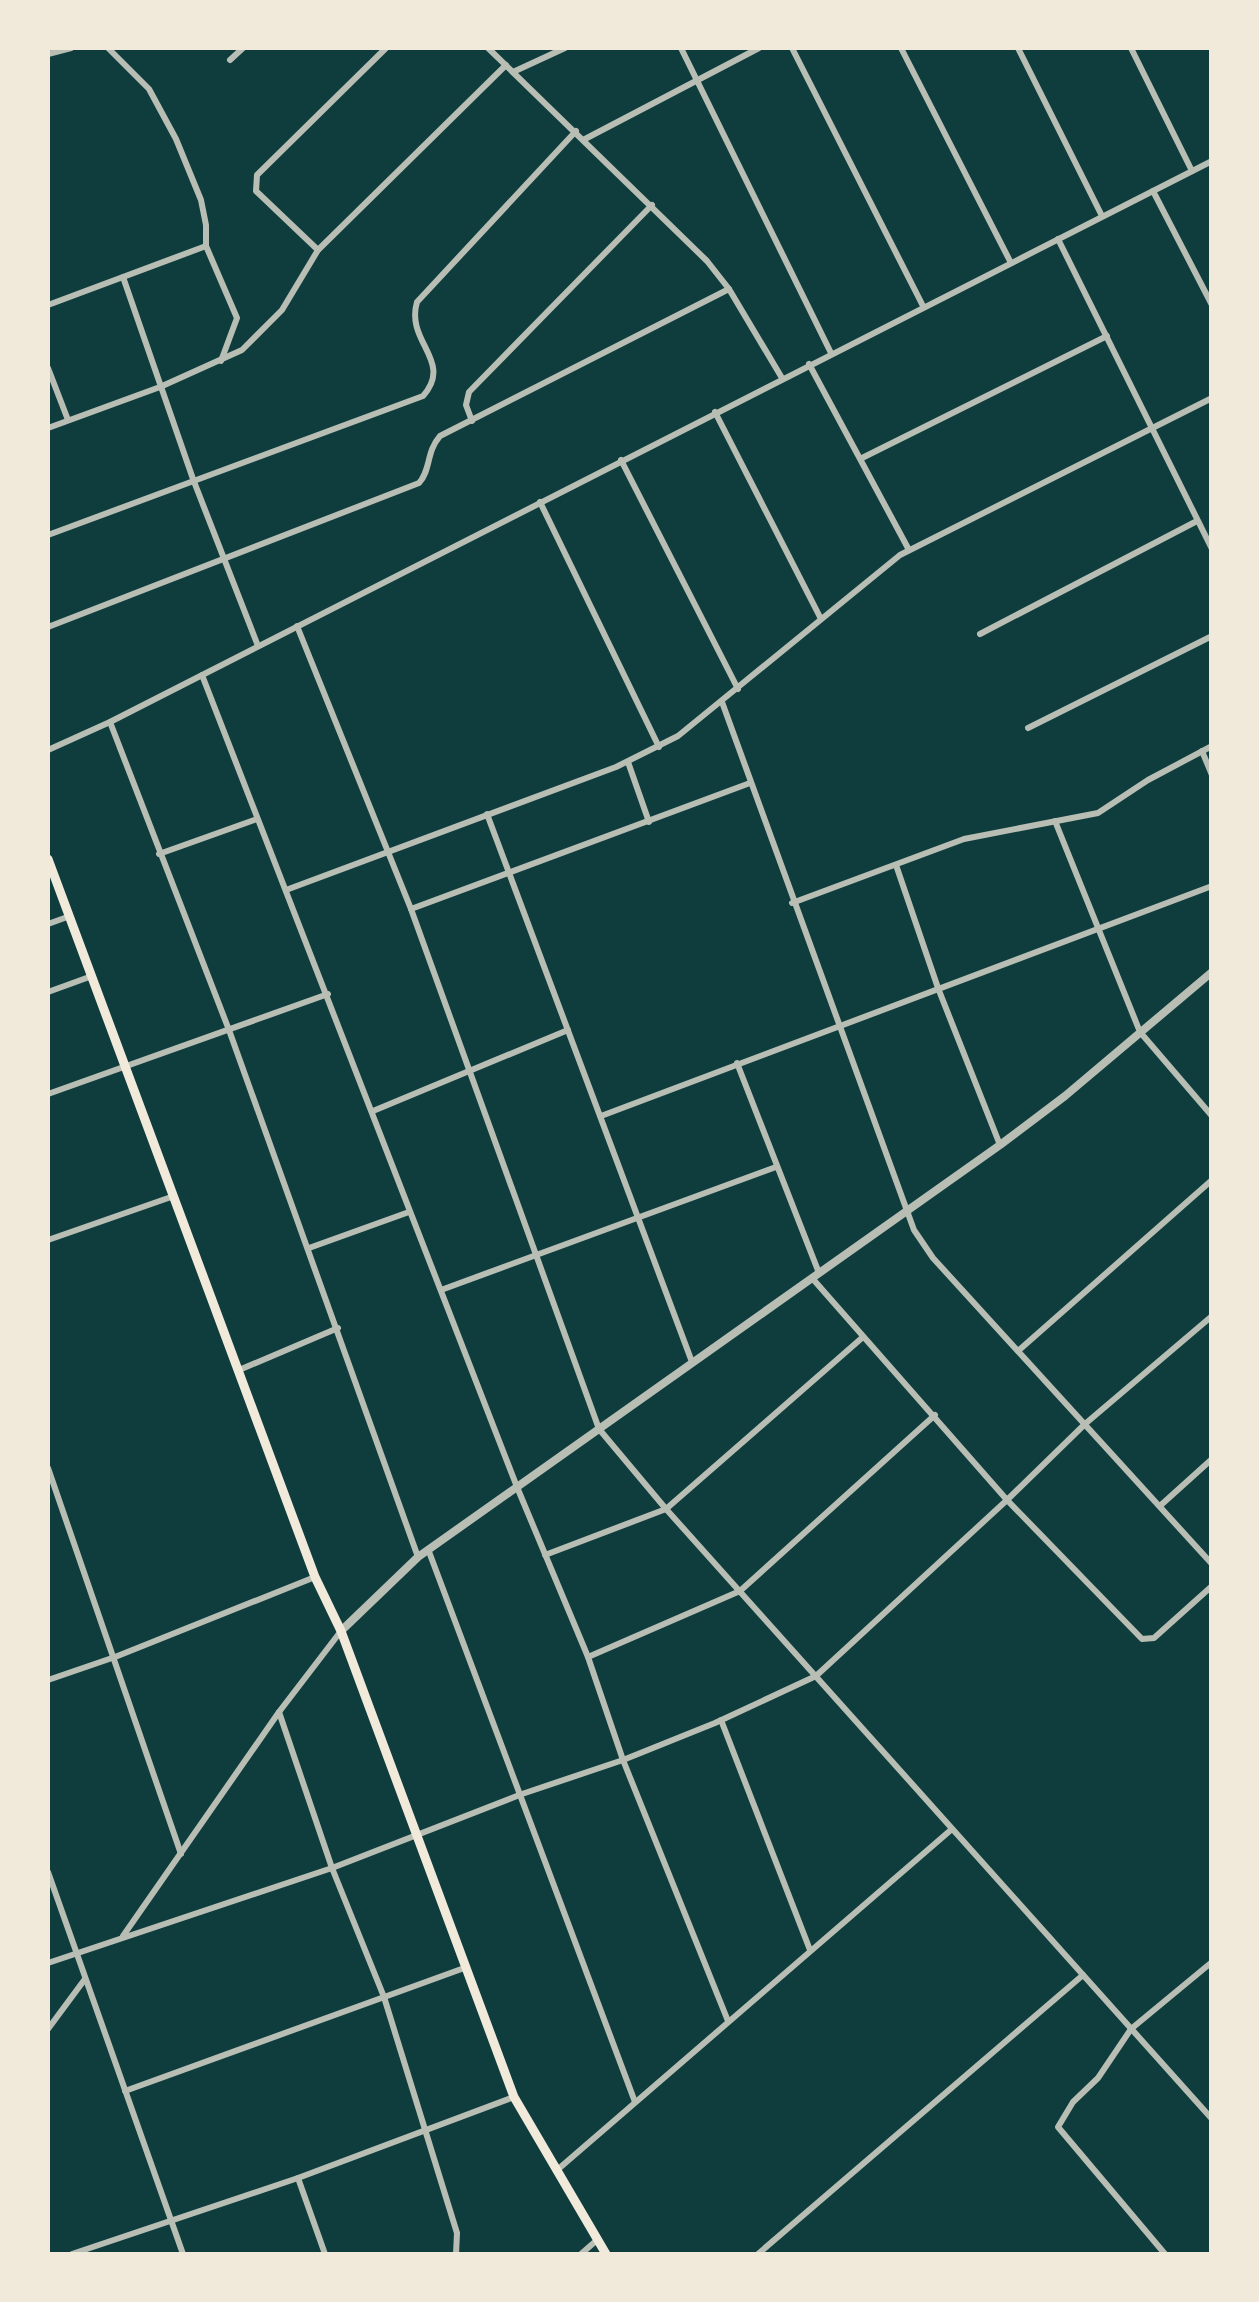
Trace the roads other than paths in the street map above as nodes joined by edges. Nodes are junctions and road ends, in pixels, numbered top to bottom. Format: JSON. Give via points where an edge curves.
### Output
{"nodes":[{"id":1,"x":70,"y":48,"type":"edge"},
{"id":2,"x":108,"y":48,"type":"edge"},
{"id":3,"x":243,"y":48,"type":"edge"},
{"id":4,"x":386,"y":48,"type":"edge"},
{"id":5,"x":488,"y":48,"type":"edge"},
{"id":6,"x":565,"y":48,"type":"edge"},
{"id":7,"x":681,"y":48,"type":"edge"},
{"id":8,"x":759,"y":48,"type":"edge"},
{"id":9,"x":792,"y":48,"type":"edge"},
{"id":10,"x":901,"y":48,"type":"edge"},
{"id":11,"x":1018,"y":48,"type":"edge"},
{"id":12,"x":1131,"y":48,"type":"edge"},
{"id":13,"x":48,"y":54,"type":"edge"},
{"id":14,"x":230,"y":60,"type":"dead end"},
{"id":15,"x":509,"y":69,"type":"junction"},
{"id":16,"x":697,"y":78,"type":"junction"},
{"id":17,"x":576,"y":131,"type":"junction"},
{"id":18,"x":585,"y":139,"type":"junction"},
{"id":19,"x":1212,"y":161,"type":"edge"},
{"id":20,"x":1192,"y":171,"type":"junction"},
{"id":21,"x":1153,"y":190,"type":"junction"},
{"id":22,"x":652,"y":205,"type":"junction"},
{"id":23,"x":1102,"y":216,"type":"junction"},
{"id":24,"x":1058,"y":239,"type":"junction"},
{"id":25,"x":206,"y":246,"type":"junction"},
{"id":26,"x":318,"y":250,"type":"junction"},
{"id":27,"x":1011,"y":263,"type":"junction"},
{"id":28,"x":123,"y":277,"type":"junction"},
{"id":29,"x":1212,"y":279,"type":"edge"},
{"id":30,"x":1202,"y":284,"type":"junction"},
{"id":31,"x":730,"y":289,"type":"junction"},
{"id":32,"x":1212,"y":304,"type":"edge"},
{"id":33,"x":48,"y":305,"type":"edge"},
{"id":34,"x":922,"y":306,"type":"junction"},
{"id":35,"x":1107,"y":336,"type":"junction"},
{"id":36,"x":832,"y":353,"type":"junction"},
{"id":37,"x":221,"y":362,"type":"junction"},
{"id":38,"x":809,"y":364,"type":"junction"},
{"id":39,"x":48,"y":368,"type":"edge"},
{"id":40,"x":782,"y":378,"type":"junction"},
{"id":41,"x":160,"y":387,"type":"junction"},
{"id":42,"x":1212,"y":398,"type":"edge"},
{"id":43,"x":715,"y":412,"type":"junction"},
{"id":44,"x":68,"y":420,"type":"junction"},
{"id":45,"x":472,"y":421,"type":"junction"},
{"id":46,"x":1152,"y":426,"type":"junction"},
{"id":47,"x":48,"y":428,"type":"edge"},
{"id":48,"x":862,"y":458,"type":"junction"},
{"id":49,"x":621,"y":460,"type":"junction"},
{"id":50,"x":194,"y":479,"type":"junction"},
{"id":51,"x":540,"y":502,"type":"junction"},
{"id":52,"x":1197,"y":521,"type":"junction"},
{"id":53,"x":48,"y":535,"type":"edge"},
{"id":54,"x":1212,"y":548,"type":"edge"},
{"id":55,"x":909,"y":550,"type":"junction"},
{"id":56,"x":225,"y":560,"type":"junction"},
{"id":57,"x":822,"y":619,"type":"junction"},
{"id":58,"x":297,"y":626,"type":"junction"},
{"id":59,"x":48,"y":627,"type":"edge"},
{"id":60,"x":980,"y":634,"type":"dead end"},
{"id":61,"x":1212,"y":636,"type":"edge"},
{"id":62,"x":258,"y":646,"type":"junction"},
{"id":63,"x":202,"y":674,"type":"junction"},
{"id":64,"x":738,"y":689,"type":"junction"},
{"id":65,"x":722,"y":702,"type":"junction"},
{"id":66,"x":110,"y":722,"type":"junction"},
{"id":67,"x":1028,"y":728,"type":"dead end"},
{"id":68,"x":1212,"y":746,"type":"edge"},
{"id":69,"x":659,"y":747,"type":"junction"},
{"id":70,"x":48,"y":750,"type":"edge"},
{"id":71,"x":1202,"y":752,"type":"junction"},
{"id":72,"x":628,"y":762,"type":"junction"},
{"id":73,"x":1212,"y":775,"type":"edge"},
{"id":74,"x":750,"y":783,"type":"junction"},
{"id":75,"x":487,"y":814,"type":"junction"},
{"id":76,"x":257,"y":819,"type":"junction"},
{"id":77,"x":1055,"y":821,"type":"junction"},
{"id":78,"x":649,"y":822,"type":"junction"},
{"id":79,"x":387,"y":851,"type":"junction"},
{"id":80,"x":159,"y":854,"type":"junction"},
{"id":81,"x":48,"y":859,"type":"edge"},
{"id":82,"x":896,"y":864,"type":"junction"},
{"id":83,"x":510,"y":874,"type":"junction"},
{"id":84,"x":1212,"y":886,"type":"edge"},
{"id":85,"x":286,"y":890,"type":"junction"},
{"id":86,"x":792,"y":903,"type":"junction"},
{"id":87,"x":411,"y":909,"type":"junction"},
{"id":88,"x":70,"y":916,"type":"junction"},
{"id":89,"x":48,"y":924,"type":"edge"},
{"id":90,"x":1098,"y":928,"type":"junction"},
{"id":91,"x":1212,"y":972,"type":"edge"},
{"id":92,"x":92,"y":976,"type":"junction"},
{"id":93,"x":938,"y":988,"type":"junction"},
{"id":94,"x":48,"y":992,"type":"edge"},
{"id":95,"x":328,"y":994,"type":"junction"},
{"id":96,"x":838,"y":1025,"type":"junction"},
{"id":97,"x":229,"y":1030,"type":"junction"},
{"id":98,"x":568,"y":1030,"type":"junction"},
{"id":99,"x":1140,"y":1032,"type":"junction"},
{"id":100,"x":737,"y":1064,"type":"junction"},
{"id":101,"x":127,"y":1067,"type":"junction"},
{"id":102,"x":470,"y":1070,"type":"junction"},
{"id":103,"x":48,"y":1094,"type":"edge"},
{"id":104,"x":373,"y":1111,"type":"junction"},
{"id":105,"x":601,"y":1116,"type":"junction"},
{"id":106,"x":1212,"y":1116,"type":"edge"},
{"id":107,"x":1000,"y":1144,"type":"junction"},
{"id":108,"x":776,"y":1167,"type":"junction"},
{"id":109,"x":1212,"y":1180,"type":"edge"},
{"id":110,"x":174,"y":1196,"type":"junction"},
{"id":111,"x":906,"y":1211,"type":"junction"},
{"id":112,"x":409,"y":1212,"type":"junction"},
{"id":113,"x":638,"y":1218,"type":"junction"},
{"id":114,"x":48,"y":1240,"type":"edge"},
{"id":115,"x":309,"y":1248,"type":"junction"},
{"id":116,"x":536,"y":1254,"type":"junction"},
{"id":117,"x":816,"y":1276,"type":"junction"},
{"id":118,"x":441,"y":1290,"type":"junction"},
{"id":119,"x":1212,"y":1316,"type":"edge"},
{"id":120,"x":338,"y":1328,"type":"junction"},
{"id":121,"x":864,"y":1337,"type":"junction"},
{"id":122,"x":1018,"y":1351,"type":"junction"},
{"id":123,"x":692,"y":1362,"type":"junction"},
{"id":124,"x":239,"y":1370,"type":"junction"},
{"id":125,"x":936,"y":1415,"type":"junction"},
{"id":126,"x":1085,"y":1424,"type":"junction"},
{"id":127,"x":599,"y":1428,"type":"junction"},
{"id":128,"x":1212,"y":1458,"type":"edge"},
{"id":129,"x":48,"y":1468,"type":"edge"},
{"id":130,"x":517,"y":1487,"type":"junction"},
{"id":131,"x":1007,"y":1500,"type":"junction"},
{"id":132,"x":1161,"y":1505,"type":"junction"},
{"id":133,"x":666,"y":1509,"type":"junction"},
{"id":134,"x":428,"y":1549,"type":"junction"},
{"id":135,"x":545,"y":1555,"type":"junction"},
{"id":136,"x":418,"y":1557,"type":"junction"},
{"id":137,"x":1212,"y":1564,"type":"edge"},
{"id":138,"x":316,"y":1577,"type":"junction"},
{"id":139,"x":1212,"y":1586,"type":"edge"},
{"id":140,"x":740,"y":1591,"type":"junction"},
{"id":141,"x":341,"y":1631,"type":"junction"},
{"id":142,"x":588,"y":1657,"type":"junction"},
{"id":143,"x":114,"y":1658,"type":"junction"},
{"id":144,"x":816,"y":1676,"type":"junction"},
{"id":145,"x":48,"y":1680,"type":"edge"},
{"id":146,"x":279,"y":1712,"type":"junction"},
{"id":147,"x":722,"y":1720,"type":"junction"},
{"id":148,"x":623,"y":1760,"type":"junction"},
{"id":149,"x":522,"y":1794,"type":"junction"},
{"id":150,"x":952,"y":1829,"type":"junction"},
{"id":151,"x":417,"y":1835,"type":"junction"},
{"id":152,"x":181,"y":1854,"type":"junction"},
{"id":153,"x":332,"y":1868,"type":"junction"},
{"id":154,"x":48,"y":1872,"type":"edge"},
{"id":155,"x":122,"y":1937,"type":"junction"},
{"id":156,"x":810,"y":1950,"type":"junction"},
{"id":157,"x":76,"y":1953,"type":"junction"},
{"id":158,"x":1212,"y":1962,"type":"edge"},
{"id":159,"x":48,"y":1963,"type":"edge"},
{"id":160,"x":467,"y":1967,"type":"junction"},
{"id":161,"x":1082,"y":1975,"type":"junction"},
{"id":162,"x":85,"y":1978,"type":"junction"},
{"id":163,"x":384,"y":1997,"type":"junction"},
{"id":164,"x":728,"y":2020,"type":"junction"},
{"id":165,"x":48,"y":2029,"type":"edge"},
{"id":166,"x":1131,"y":2029,"type":"junction"},
{"id":167,"x":125,"y":2090,"type":"junction"},
{"id":168,"x":514,"y":2097,"type":"junction"},
{"id":169,"x":635,"y":2102,"type":"junction"},
{"id":170,"x":1212,"y":2120,"type":"edge"},
{"id":171,"x":427,"y":2132,"type":"junction"},
{"id":172,"x":556,"y":2172,"type":"junction"},
{"id":173,"x":298,"y":2178,"type":"junction"},
{"id":174,"x":171,"y":2220,"type":"junction"},
{"id":175,"x":597,"y":2240,"type":"junction"},
{"id":176,"x":72,"y":2254,"type":"edge"},
{"id":177,"x":183,"y":2254,"type":"edge"},
{"id":178,"x":324,"y":2254,"type":"edge"},
{"id":179,"x":456,"y":2254,"type":"edge"},
{"id":180,"x":581,"y":2254,"type":"edge"},
{"id":181,"x":606,"y":2254,"type":"edge"},
{"id":182,"x":758,"y":2254,"type":"edge"},
{"id":183,"x":1164,"y":2254,"type":"edge"}],
"edges":[{"from":1,"to":13,"type":"street"},
{"from":2,"to":25,"type":"street","via":[[149,89],[176,139],[200,200]]},
{"from":3,"to":14,"type":"street"},
{"from":4,"to":26,"type":"street","via":[[257,175],[256,191]]},
{"from":5,"to":15,"type":"street"},
{"from":6,"to":15,"type":"street"},
{"from":7,"to":16,"type":"street"},
{"from":8,"to":16,"type":"street"},
{"from":9,"to":34,"type":"street"},
{"from":10,"to":27,"type":"street"},
{"from":11,"to":23,"type":"street"},
{"from":12,"to":20,"type":"street"},
{"from":15,"to":17,"type":"street"},
{"from":15,"to":26,"type":"street"},
{"from":16,"to":18,"type":"street"},
{"from":16,"to":36,"type":"street"},
{"from":17,"to":18,"type":"street"},
{"from":17,"to":50,"type":"street","via":[[417,302],[413,324],[433,364],[422,396]]},
{"from":18,"to":22,"type":"street"},
{"from":19,"to":20,"type":"street"},
{"from":20,"to":21,"type":"street"},
{"from":21,"to":23,"type":"street"},
{"from":21,"to":30,"type":"street"},
{"from":22,"to":31,"type":"street"},
{"from":22,"to":45,"type":"street","via":[[469,392]]},
{"from":23,"to":24,"type":"street"},
{"from":24,"to":27,"type":"street"},
{"from":24,"to":35,"type":"street"},
{"from":25,"to":28,"type":"street"},
{"from":25,"to":37,"type":"street","via":[[237,318]]},
{"from":26,"to":37,"type":"street","via":[[282,310]]},
{"from":27,"to":34,"type":"street"},
{"from":28,"to":33,"type":"street"},
{"from":28,"to":41,"type":"street"},
{"from":29,"to":30,"type":"street"},
{"from":30,"to":32,"type":"street"},
{"from":31,"to":40,"type":"street"},
{"from":31,"to":45,"type":"street"},
{"from":34,"to":36,"type":"street"},
{"from":35,"to":46,"type":"street"},
{"from":35,"to":48,"type":"street"},
{"from":36,"to":38,"type":"street"},
{"from":37,"to":41,"type":"street"},
{"from":38,"to":40,"type":"street"},
{"from":38,"to":48,"type":"street"},
{"from":39,"to":44,"type":"street"},
{"from":40,"to":43,"type":"street"},
{"from":41,"to":44,"type":"street"},
{"from":41,"to":50,"type":"street"},
{"from":42,"to":46,"type":"street"},
{"from":43,"to":49,"type":"street"},
{"from":43,"to":57,"type":"street"},
{"from":44,"to":47,"type":"street"},
{"from":45,"to":56,"type":"street","via":[[432,445],[419,482]]},
{"from":46,"to":52,"type":"street"},
{"from":46,"to":55,"type":"street"},
{"from":48,"to":55,"type":"street"},
{"from":49,"to":51,"type":"street"},
{"from":49,"to":64,"type":"street"},
{"from":50,"to":53,"type":"street"},
{"from":50,"to":56,"type":"street"},
{"from":51,"to":58,"type":"street"},
{"from":51,"to":69,"type":"street"},
{"from":52,"to":54,"type":"street"},
{"from":52,"to":60,"type":"street"},
{"from":55,"to":57,"type":"street"},
{"from":56,"to":59,"type":"street"},
{"from":56,"to":62,"type":"street"},
{"from":57,"to":64,"type":"street"},
{"from":58,"to":62,"type":"street"},
{"from":58,"to":79,"type":"street"},
{"from":61,"to":67,"type":"street"},
{"from":62,"to":63,"type":"street"},
{"from":63,"to":66,"type":"street"},
{"from":63,"to":76,"type":"street"},
{"from":64,"to":65,"type":"street"},
{"from":65,"to":69,"type":"street"},
{"from":65,"to":74,"type":"street"},
{"from":66,"to":70,"type":"street"},
{"from":66,"to":80,"type":"street"},
{"from":68,"to":71,"type":"street"},
{"from":69,"to":72,"type":"street"},
{"from":71,"to":73,"type":"street"},
{"from":71,"to":77,"type":"street","via":[[1098,813]]},
{"from":72,"to":75,"type":"street"},
{"from":72,"to":78,"type":"street"},
{"from":74,"to":78,"type":"street"},
{"from":74,"to":86,"type":"street"},
{"from":75,"to":79,"type":"street"},
{"from":75,"to":83,"type":"street"},
{"from":76,"to":80,"type":"street"},
{"from":76,"to":85,"type":"street"},
{"from":77,"to":82,"type":"street","via":[[964,840]]},
{"from":77,"to":90,"type":"street"},
{"from":78,"to":83,"type":"street"},
{"from":79,"to":85,"type":"street"},
{"from":79,"to":87,"type":"street"},
{"from":80,"to":97,"type":"street"},
{"from":81,"to":88,"type":"main road"},
{"from":82,"to":86,"type":"street"},
{"from":82,"to":93,"type":"street"},
{"from":83,"to":87,"type":"street"},
{"from":83,"to":98,"type":"street"},
{"from":84,"to":90,"type":"street"},
{"from":85,"to":95,"type":"street"},
{"from":86,"to":96,"type":"street"},
{"from":87,"to":102,"type":"street"},
{"from":88,"to":89,"type":"street"},
{"from":88,"to":92,"type":"main road"},
{"from":90,"to":93,"type":"street"},
{"from":90,"to":99,"type":"street"},
{"from":91,"to":99,"type":"street"},
{"from":92,"to":94,"type":"street"},
{"from":92,"to":101,"type":"main road"},
{"from":93,"to":96,"type":"street"},
{"from":93,"to":107,"type":"street"},
{"from":95,"to":97,"type":"street"},
{"from":95,"to":104,"type":"street"},
{"from":96,"to":100,"type":"street"},
{"from":96,"to":111,"type":"street"},
{"from":97,"to":101,"type":"street"},
{"from":97,"to":115,"type":"street"},
{"from":98,"to":102,"type":"street"},
{"from":98,"to":105,"type":"street"},
{"from":99,"to":106,"type":"street"},
{"from":99,"to":107,"type":"street"},
{"from":100,"to":105,"type":"street"},
{"from":100,"to":108,"type":"street"},
{"from":101,"to":103,"type":"street"},
{"from":101,"to":110,"type":"main road"},
{"from":102,"to":104,"type":"street"},
{"from":102,"to":116,"type":"street"},
{"from":104,"to":112,"type":"street"},
{"from":105,"to":113,"type":"street"},
{"from":107,"to":111,"type":"street"},
{"from":108,"to":113,"type":"street"},
{"from":108,"to":117,"type":"street"},
{"from":109,"to":122,"type":"street"},
{"from":110,"to":114,"type":"street"},
{"from":110,"to":124,"type":"main road"},
{"from":111,"to":117,"type":"street"},
{"from":111,"to":122,"type":"street","via":[[933,1258]]},
{"from":112,"to":115,"type":"street"},
{"from":112,"to":118,"type":"street"},
{"from":113,"to":116,"type":"street"},
{"from":113,"to":123,"type":"street"},
{"from":115,"to":120,"type":"street"},
{"from":116,"to":118,"type":"street"},
{"from":116,"to":127,"type":"street"},
{"from":117,"to":121,"type":"street"},
{"from":117,"to":123,"type":"street"},
{"from":118,"to":130,"type":"street"},
{"from":119,"to":126,"type":"street"},
{"from":120,"to":124,"type":"street"},
{"from":120,"to":136,"type":"street"},
{"from":121,"to":125,"type":"street"},
{"from":121,"to":133,"type":"street"},
{"from":122,"to":126,"type":"street"},
{"from":123,"to":127,"type":"street"},
{"from":124,"to":138,"type":"main road"},
{"from":125,"to":131,"type":"street"},
{"from":125,"to":140,"type":"street"},
{"from":126,"to":131,"type":"street"},
{"from":126,"to":132,"type":"street"},
{"from":127,"to":130,"type":"street"},
{"from":127,"to":133,"type":"street"},
{"from":128,"to":132,"type":"street"},
{"from":129,"to":143,"type":"street"},
{"from":130,"to":134,"type":"street"},
{"from":130,"to":135,"type":"street"},
{"from":131,"to":139,"type":"street","via":[[1142,1639],[1154,1638]]},
{"from":131,"to":144,"type":"street"},
{"from":132,"to":137,"type":"street"},
{"from":133,"to":135,"type":"street"},
{"from":133,"to":140,"type":"street"},
{"from":134,"to":136,"type":"street"},
{"from":134,"to":149,"type":"street"},
{"from":135,"to":142,"type":"street"},
{"from":136,"to":141,"type":"street"},
{"from":138,"to":141,"type":"main road"},
{"from":138,"to":143,"type":"street"},
{"from":140,"to":142,"type":"street"},
{"from":140,"to":144,"type":"street"},
{"from":141,"to":146,"type":"street"},
{"from":141,"to":151,"type":"main road"},
{"from":142,"to":148,"type":"street"},
{"from":143,"to":145,"type":"street"},
{"from":143,"to":152,"type":"street"},
{"from":144,"to":147,"type":"street"},
{"from":144,"to":150,"type":"street"},
{"from":146,"to":152,"type":"street"},
{"from":146,"to":153,"type":"street"},
{"from":147,"to":148,"type":"street"},
{"from":147,"to":156,"type":"street"},
{"from":148,"to":149,"type":"street"},
{"from":148,"to":164,"type":"street"},
{"from":149,"to":151,"type":"street"},
{"from":149,"to":169,"type":"street"},
{"from":150,"to":156,"type":"street"},
{"from":150,"to":161,"type":"street"},
{"from":151,"to":153,"type":"street"},
{"from":151,"to":160,"type":"main road"},
{"from":152,"to":155,"type":"street"},
{"from":153,"to":155,"type":"street"},
{"from":153,"to":163,"type":"street"},
{"from":154,"to":157,"type":"street"},
{"from":155,"to":157,"type":"street"},
{"from":156,"to":164,"type":"street"},
{"from":157,"to":159,"type":"street"},
{"from":157,"to":162,"type":"street"},
{"from":158,"to":166,"type":"street"},
{"from":160,"to":163,"type":"street"},
{"from":160,"to":168,"type":"main road"},
{"from":161,"to":166,"type":"street"},
{"from":161,"to":182,"type":"street"},
{"from":162,"to":165,"type":"street"},
{"from":162,"to":167,"type":"street"},
{"from":163,"to":167,"type":"street"},
{"from":163,"to":171,"type":"street"},
{"from":164,"to":169,"type":"street"},
{"from":166,"to":170,"type":"street"},
{"from":166,"to":183,"type":"street","via":[[1058,2126]]},
{"from":167,"to":174,"type":"street"},
{"from":168,"to":171,"type":"street"},
{"from":168,"to":172,"type":"main road"},
{"from":169,"to":172,"type":"street"},
{"from":171,"to":173,"type":"street"},
{"from":171,"to":179,"type":"street","via":[[458,2233]]},
{"from":172,"to":175,"type":"main road"},
{"from":173,"to":174,"type":"street"},
{"from":173,"to":178,"type":"street"},
{"from":174,"to":176,"type":"street"},
{"from":174,"to":177,"type":"street"},
{"from":175,"to":180,"type":"street"},
{"from":175,"to":181,"type":"main road"}]}
